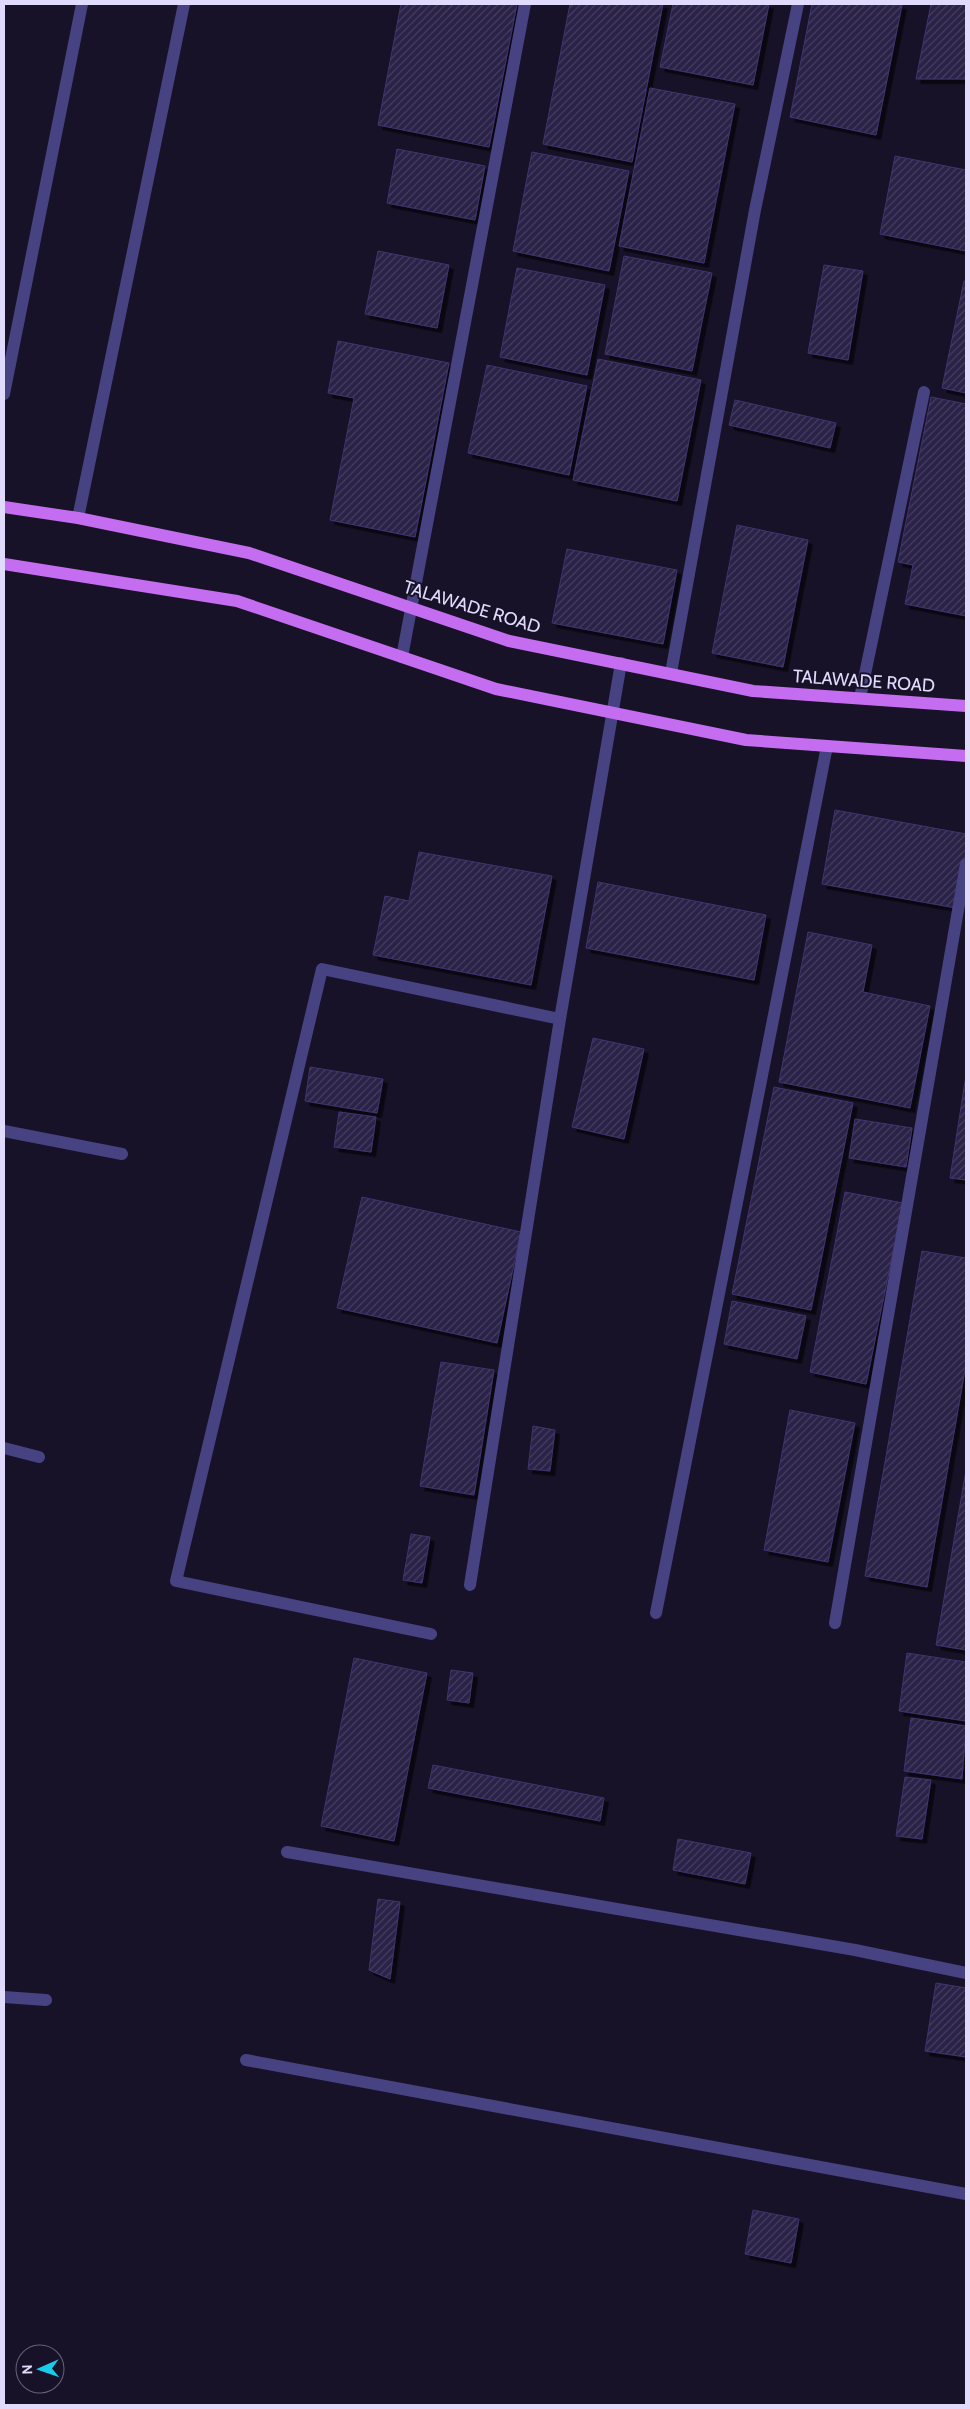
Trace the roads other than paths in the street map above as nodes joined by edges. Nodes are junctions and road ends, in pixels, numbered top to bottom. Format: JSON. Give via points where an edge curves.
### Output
{"nodes":[{"id":1,"x":82,"y":4,"type":"edge"},
{"id":2,"x":184,"y":4,"type":"edge"},
{"id":3,"x":525,"y":4,"type":"edge"},
{"id":4,"x":798,"y":4,"type":"edge"},
{"id":5,"x":924,"y":392,"type":"dead end"},
{"id":6,"x":4,"y":394,"type":"edge"},
{"id":7,"x":4,"y":508,"type":"edge"},
{"id":8,"x":78,"y":518,"type":"junction"},
{"id":9,"x":4,"y":564,"type":"edge"},
{"id":10,"x":412,"y":608,"type":"junction"},
{"id":11,"x":402,"y":657,"type":"junction"},
{"id":12,"x":621,"y":663,"type":"junction"},
{"id":13,"x":671,"y":673,"type":"junction"},
{"id":14,"x":860,"y":698,"type":"junction"},
{"id":15,"x":966,"y":706,"type":"edge"},
{"id":16,"x":612,"y":711,"type":"junction"},
{"id":17,"x":826,"y":746,"type":"junction"},
{"id":18,"x":966,"y":756,"type":"edge"},
{"id":19,"x":966,"y":864,"type":"edge"},
{"id":20,"x":560,"y":1019,"type":"junction"},
{"id":21,"x":4,"y":1130,"type":"edge"},
{"id":22,"x":122,"y":1154,"type":"dead end"},
{"id":23,"x":4,"y":1448,"type":"edge"},
{"id":24,"x":40,"y":1457,"type":"dead end"},
{"id":25,"x":470,"y":1585,"type":"dead end"},
{"id":26,"x":656,"y":1613,"type":"dead end"},
{"id":27,"x":835,"y":1623,"type":"dead end"},
{"id":28,"x":431,"y":1634,"type":"dead end"},
{"id":29,"x":287,"y":1852,"type":"dead end"},
{"id":30,"x":966,"y":1973,"type":"edge"},
{"id":31,"x":4,"y":1997,"type":"edge"},
{"id":32,"x":46,"y":2000,"type":"dead end"},
{"id":33,"x":246,"y":2060,"type":"dead end"},
{"id":34,"x":966,"y":2194,"type":"edge"}],
"edges":[{"from":1,"to":6,"type":"street"},
{"from":2,"to":8,"type":"street"},
{"from":3,"to":10,"type":"street"},
{"from":4,"to":13,"type":"street","via":[[755,210]]},
{"from":5,"to":14,"type":"street"},
{"from":7,"to":8,"type":"main road","name":"TALAWADE ROAD"},
{"from":8,"to":10,"type":"main road","name":"TALAWADE ROAD","via":[[248,553]]},
{"from":9,"to":11,"type":"main road","via":[[237,601]]},
{"from":10,"to":11,"type":"street"},
{"from":10,"to":12,"type":"main road","name":"TALAWADE ROAD","via":[[509,641]]},
{"from":11,"to":16,"type":"main road","via":[[496,688]]},
{"from":12,"to":13,"type":"main road","name":"TALAWADE ROAD"},
{"from":12,"to":16,"type":"street"},
{"from":13,"to":14,"type":"main road","name":"TALAWADE ROAD","via":[[753,691]]},
{"from":14,"to":15,"type":"main road","name":"TALAWADE ROAD"},
{"from":16,"to":17,"type":"main road","via":[[746,740]]},
{"from":16,"to":20,"type":"street"},
{"from":17,"to":18,"type":"main road"},
{"from":17,"to":26,"type":"street"},
{"from":19,"to":27,"type":"street"},
{"from":20,"to":25,"type":"street"},
{"from":20,"to":28,"type":"street","via":[[322,969],[176,1581]]},
{"from":21,"to":22,"type":"street"},
{"from":23,"to":24,"type":"street"},
{"from":29,"to":30,"type":"street","via":[[855,1950]]},
{"from":31,"to":32,"type":"street"},
{"from":33,"to":34,"type":"street"}]}
